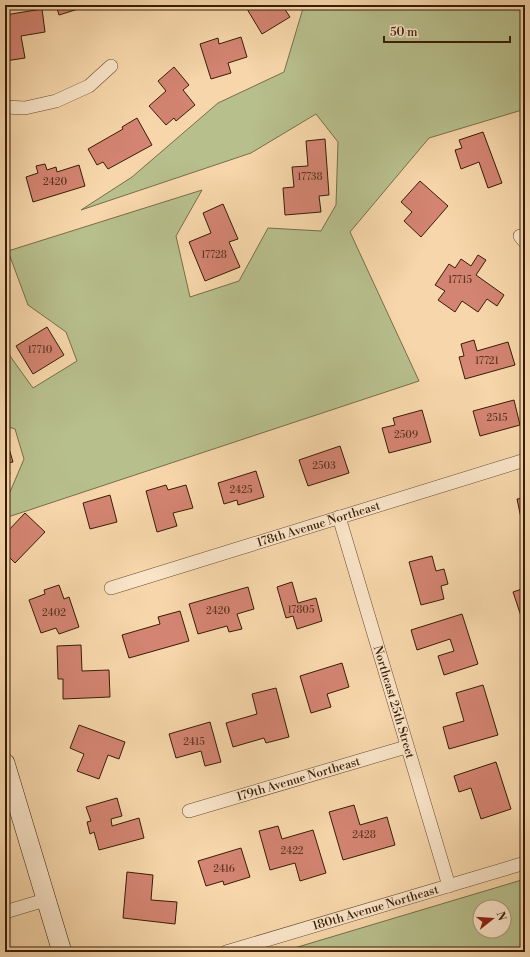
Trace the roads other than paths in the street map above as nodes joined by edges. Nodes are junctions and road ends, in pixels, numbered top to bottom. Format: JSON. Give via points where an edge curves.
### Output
{"nodes":[{"id":1,"x":111,"y":66,"type":"dead end"},
{"id":2,"x":5,"y":107,"type":"edge"},
{"id":3,"x":525,"y":460,"type":"edge"},
{"id":4,"x":339,"y":517,"type":"junction"},
{"id":5,"x":111,"y":588,"type":"dead end"},
{"id":6,"x":406,"y":747,"type":"junction"},
{"id":7,"x":6,"y":772,"type":"edge"},
{"id":8,"x":189,"y":811,"type":"dead end"},
{"id":9,"x":525,"y":863,"type":"edge"},
{"id":10,"x":448,"y":886,"type":"junction"},
{"id":11,"x":45,"y":900,"type":"junction"},
{"id":12,"x":5,"y":912,"type":"edge"},
{"id":13,"x":62,"y":952,"type":"edge"},
{"id":14,"x":226,"y":952,"type":"edge"}],
"edges":[{"from":1,"to":2,"type":"street","via":[[89,86],[56,102],[25,108]]},
{"from":3,"to":4,"type":"street","name":"178th Avenue Northeast"},
{"from":4,"to":5,"type":"street","name":"178th Avenue Northeast"},
{"from":4,"to":6,"type":"street","name":"Northeast 25th Street"},
{"from":6,"to":8,"type":"street","name":"179th Avenue Northeast"},
{"from":6,"to":10,"type":"street","name":"Northeast 25th Street"},
{"from":7,"to":11,"type":"main road"},
{"from":9,"to":10,"type":"street","name":"180th Avenue Northeast"},
{"from":10,"to":14,"type":"street","name":"180th Avenue Northeast"},
{"from":11,"to":12,"type":"street"},
{"from":11,"to":13,"type":"main road"}]}
